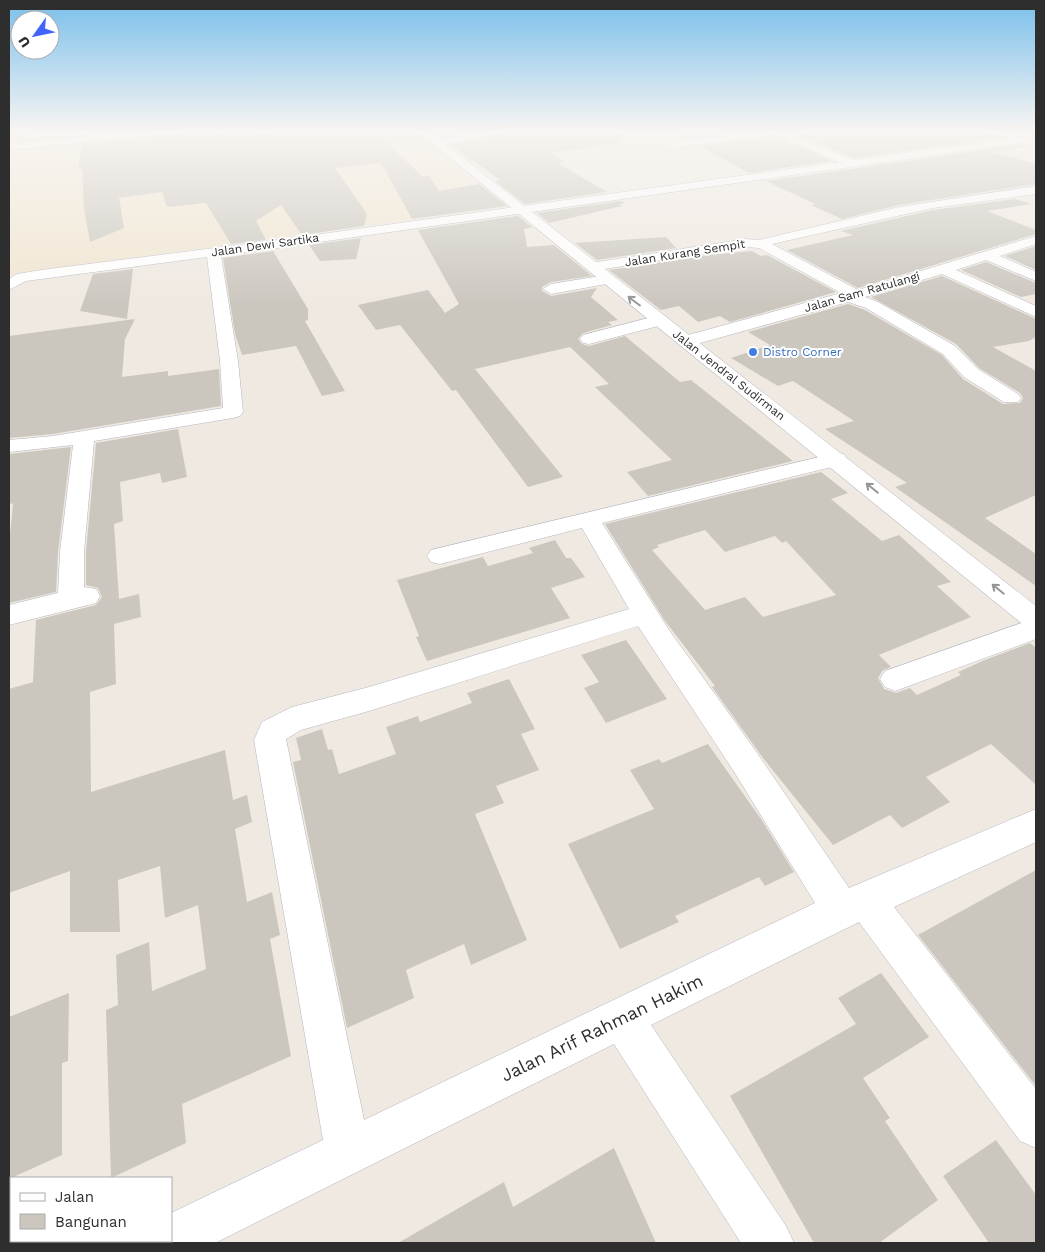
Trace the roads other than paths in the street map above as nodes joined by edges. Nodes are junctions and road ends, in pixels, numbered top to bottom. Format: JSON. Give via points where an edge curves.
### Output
{"nodes":[{"id":1,"x":495,"y":188,"type":"edge"},
{"id":2,"x":678,"y":188,"type":"edge"},
{"id":3,"x":1036,"y":190,"type":"edge"},
{"id":4,"x":522,"y":210,"type":"junction"},
{"id":5,"x":1036,"y":240,"type":"edge"},
{"id":6,"x":762,"y":244,"type":"junction"},
{"id":7,"x":213,"y":252,"type":"junction"},
{"id":8,"x":986,"y":255,"type":"junction"},
{"id":9,"x":591,"y":267,"type":"junction"},
{"id":10,"x":940,"y":268,"type":"junction"},
{"id":11,"x":1036,"y":277,"type":"edge"},
{"id":12,"x":607,"y":280,"type":"junction"},
{"id":13,"x":9,"y":284,"type":"edge"},
{"id":14,"x":551,"y":289,"type":"dead end"},
{"id":15,"x":851,"y":296,"type":"junction"},
{"id":16,"x":1036,"y":312,"type":"edge"},
{"id":17,"x":660,"y":320,"type":"junction"},
{"id":18,"x":589,"y":339,"type":"dead end"},
{"id":19,"x":687,"y":341,"type":"junction"},
{"id":20,"x":1011,"y":398,"type":"dead end"},
{"id":21,"x":84,"y":437,"type":"junction"},
{"id":22,"x":9,"y":446,"type":"edge"},
{"id":23,"x":836,"y":459,"type":"junction"},
{"id":24,"x":588,"y":519,"type":"junction"},
{"id":25,"x":440,"y":556,"type":"dead end"},
{"id":26,"x":645,"y":614,"type":"junction"},
{"id":27,"x":9,"y":615,"type":"edge"},
{"id":28,"x":1036,"y":620,"type":"edge"},
{"id":29,"x":1036,"y":628,"type":"edge"},
{"id":30,"x":895,"y":679,"type":"dead end"},
{"id":31,"x":1036,"y":825,"type":"edge"},
{"id":32,"x":853,"y":905,"type":"junction"},
{"id":33,"x":622,"y":1019,"type":"junction"},
{"id":34,"x":1036,"y":1125,"type":"edge"},
{"id":35,"x":348,"y":1153,"type":"junction"},
{"id":36,"x":172,"y":1239,"type":"edge"},
{"id":37,"x":769,"y":1243,"type":"edge"}],
"edges":[{"from":1,"to":4,"type":"street","name":"Jalan Jendral Sudirman"},
{"from":2,"to":4,"type":"street","name":"Jalan Dewi Sartika"},
{"from":3,"to":6,"type":"street","via":[[982,196],[854,219]]},
{"from":4,"to":7,"type":"street","name":"Jalan Dewi Sartika"},
{"from":4,"to":9,"type":"street","name":"Jalan Jendral Sudirman"},
{"from":5,"to":8,"type":"street","name":"Jalan Sam Ratulangi"},
{"from":6,"to":9,"type":"street","name":"Jalan Kurang Sempit","via":[[746,243]]},
{"from":6,"to":15,"type":"street","name":"Jalan Kurang Sempit"},
{"from":7,"to":13,"type":"street","name":"Jalan Dewi Sartika","via":[[41,274],[22,277]]},
{"from":7,"to":21,"type":"street","via":[[233,412]]},
{"from":8,"to":10,"type":"street","name":"Jalan Sam Ratulangi"},
{"from":8,"to":11,"type":"street"},
{"from":9,"to":12,"type":"street","name":"Jalan Jendral Sudirman"},
{"from":10,"to":15,"type":"street","name":"Jalan Sam Ratulangi"},
{"from":10,"to":16,"type":"street"},
{"from":12,"to":14,"type":"street"},
{"from":17,"to":12,"type":"street","name":"Jalan Jendral Sudirman","one_way":true},
{"from":15,"to":19,"type":"street","name":"Jalan Sam Ratulangi"},
{"from":15,"to":20,"type":"street","name":"Jalan Kurang Sempit","via":[[949,350],[971,373]]},
{"from":17,"to":18,"type":"street"},
{"from":17,"to":19,"type":"street","name":"Jalan Jendral Sudirman"},
{"from":19,"to":23,"type":"street","name":"Jalan Jendral Sudirman"},
{"from":21,"to":22,"type":"street"},
{"from":21,"to":27,"type":"street","via":[[72,552],[81,598]]},
{"from":23,"to":24,"type":"street"},
{"from":28,"to":23,"type":"street","name":"Jalan Jendral Sudirman","one_way":true},
{"from":24,"to":25,"type":"street"},
{"from":24,"to":26,"type":"street"},
{"from":26,"to":32,"type":"street","via":[[744,760]]},
{"from":26,"to":35,"type":"street","via":[[292,720],[273,731],[270,740]]},
{"from":29,"to":30,"type":"street"},
{"from":31,"to":32,"type":"street","name":"Jalan Arif Rahman Hakim"},
{"from":32,"to":33,"type":"street","name":"Jalan Arif Rahman Hakim"},
{"from":32,"to":34,"type":"street"},
{"from":33,"to":35,"type":"street","name":"Jalan Arif Rahman Hakim"},
{"from":33,"to":37,"type":"street"},
{"from":35,"to":36,"type":"street","name":"Jalan Arif Rahman Hakim"}]}
